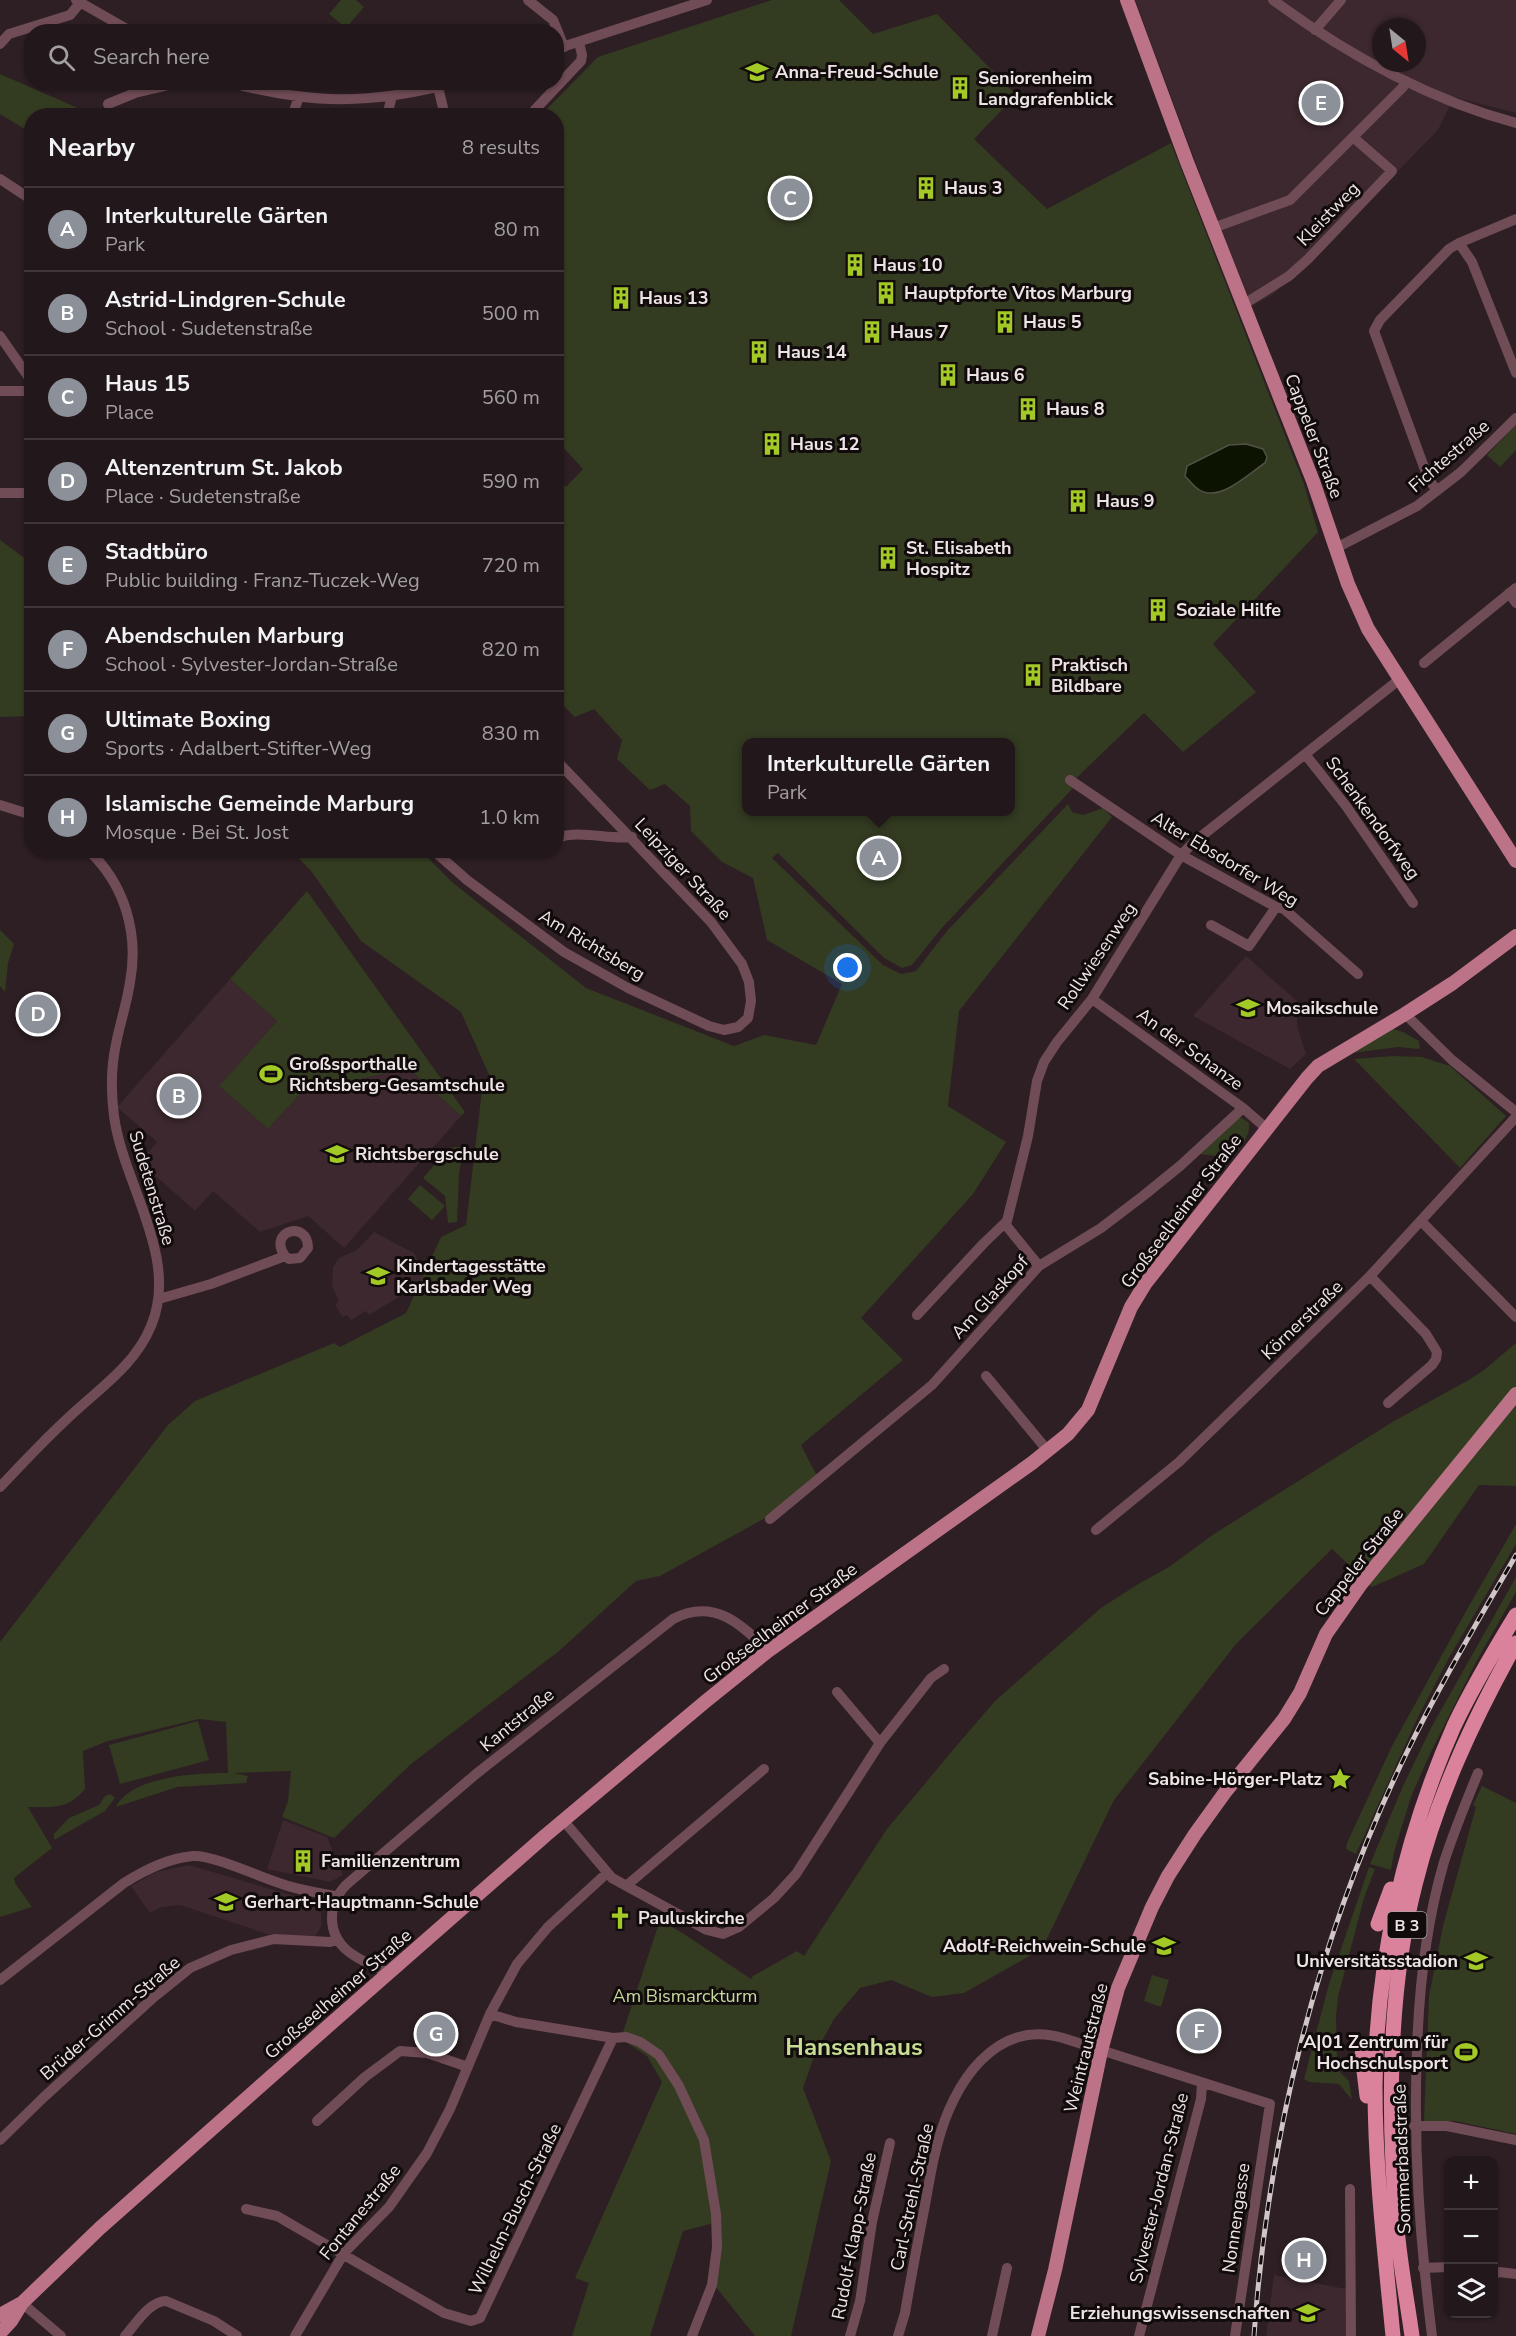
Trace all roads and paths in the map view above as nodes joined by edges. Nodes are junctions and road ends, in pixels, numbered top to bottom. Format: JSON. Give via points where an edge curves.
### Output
{"nodes":[{"id":1,"x":528,"y":0,"type":"edge"},
{"id":2,"x":707,"y":0,"type":"edge"},
{"id":3,"x":1127,"y":0,"type":"edge"},
{"id":4,"x":1272,"y":0,"type":"edge"},
{"id":5,"x":1341,"y":0,"type":"edge"},
{"id":6,"x":77,"y":1,"type":"edge"},
{"id":7,"x":41,"y":24,"type":"edge"},
{"id":8,"x":118,"y":24,"type":"edge"},
{"id":9,"x":554,"y":24,"type":"edge"},
{"id":10,"x":24,"y":29,"type":"edge"},
{"id":11,"x":1315,"y":30,"type":"junction"},
{"id":12,"x":579,"y":42,"type":"junction"},
{"id":13,"x":0,"y":44,"type":"edge"},
{"id":14,"x":564,"y":47,"type":"edge"},
{"id":15,"x":564,"y":79,"type":"edge"},
{"id":16,"x":1406,"y":81,"type":"junction"},
{"id":17,"x":148,"y":90,"type":"edge"},
{"id":18,"x":263,"y":90,"type":"edge"},
{"id":19,"x":423,"y":90,"type":"edge"},
{"id":20,"x":439,"y":90,"type":"edge"},
{"id":21,"x":553,"y":90,"type":"edge"},
{"id":22,"x":392,"y":96,"type":"junction"},
{"id":23,"x":299,"y":97,"type":"junction"},
{"id":24,"x":108,"y":104,"type":"dead end"},
{"id":25,"x":295,"y":108,"type":"edge"},
{"id":26,"x":389,"y":108,"type":"edge"},
{"id":27,"x":443,"y":108,"type":"edge"},
{"id":28,"x":537,"y":108,"type":"edge"},
{"id":29,"x":1516,"y":123,"type":"edge"},
{"id":30,"x":1354,"y":138,"type":"junction"},
{"id":31,"x":0,"y":179,"type":"edge"},
{"id":32,"x":24,"y":195,"type":"edge"},
{"id":33,"x":1516,"y":219,"type":"edge"},
{"id":34,"x":1213,"y":228,"type":"junction"},
{"id":35,"x":1459,"y":243,"type":"junction"},
{"id":36,"x":1244,"y":304,"type":"junction"},
{"id":37,"x":0,"y":336,"type":"edge"},
{"id":38,"x":24,"y":370,"type":"edge"},
{"id":39,"x":1516,"y":373,"type":"edge"},
{"id":40,"x":0,"y":391,"type":"edge"},
{"id":41,"x":24,"y":391,"type":"edge"},
{"id":42,"x":1516,"y":418,"type":"edge"},
{"id":43,"x":1437,"y":491,"type":"junction"},
{"id":44,"x":0,"y":493,"type":"edge"},
{"id":45,"x":24,"y":493,"type":"edge"},
{"id":46,"x":1336,"y":548,"type":"junction"},
{"id":47,"x":1513,"y":590,"type":"edge"},
{"id":48,"x":1516,"y":603,"type":"edge"},
{"id":49,"x":1424,"y":663,"type":"dead end"},
{"id":50,"x":1400,"y":679,"type":"junction"},
{"id":51,"x":1305,"y":754,"type":"junction"},
{"id":52,"x":564,"y":768,"type":"edge"},
{"id":53,"x":1070,"y":780,"type":"dead end"},
{"id":54,"x":0,"y":805,"type":"edge"},
{"id":55,"x":24,"y":812,"type":"edge"},
{"id":56,"x":564,"y":835,"type":"edge"},
{"id":57,"x":632,"y":837,"type":"junction"},
{"id":58,"x":1181,"y":855,"type":"junction"},
{"id":59,"x":95,"y":858,"type":"edge"},
{"id":60,"x":442,"y":858,"type":"edge"},
{"id":61,"x":1516,"y":861,"type":"edge"},
{"id":62,"x":1413,"y":903,"type":"dead end"},
{"id":63,"x":1276,"y":908,"type":"junction"},
{"id":64,"x":1211,"y":925,"type":"dead end"},
{"id":65,"x":1516,"y":936,"type":"edge"},
{"id":66,"x":1358,"y":974,"type":"dead end"},
{"id":67,"x":1092,"y":999,"type":"junction"},
{"id":68,"x":1405,"y":1014,"type":"junction"},
{"id":69,"x":748,"y":1018,"type":"joint"},
{"id":70,"x":1243,"y":1108,"type":"junction"},
{"id":71,"x":1516,"y":1113,"type":"edge"},
{"id":72,"x":1516,"y":1117,"type":"edge"},
{"id":73,"x":1266,"y":1128,"type":"junction"},
{"id":74,"x":1422,"y":1222,"type":"junction"},
{"id":75,"x":1005,"y":1224,"type":"junction"},
{"id":76,"x":285,"y":1256,"type":"dead end"},
{"id":77,"x":1039,"y":1266,"type":"junction"},
{"id":78,"x":1370,"y":1276,"type":"junction"},
{"id":79,"x":159,"y":1299,"type":"junction"},
{"id":80,"x":917,"y":1315,"type":"dead end"},
{"id":81,"x":1516,"y":1317,"type":"edge"},
{"id":82,"x":986,"y":1376,"type":"dead end"},
{"id":83,"x":1516,"y":1394,"type":"edge"},
{"id":84,"x":1388,"y":1403,"type":"dead end"},
{"id":85,"x":1048,"y":1451,"type":"junction"},
{"id":86,"x":0,"y":1487,"type":"edge"},
{"id":87,"x":770,"y":1519,"type":"dead end"},
{"id":88,"x":1096,"y":1530,"type":"dead end"},
{"id":89,"x":1516,"y":1615,"type":"edge"},
{"id":90,"x":1516,"y":1643,"type":"edge"},
{"id":91,"x":768,"y":1651,"type":"junction"},
{"id":92,"x":944,"y":1669,"type":"dead end"},
{"id":93,"x":837,"y":1692,"type":"dead end"},
{"id":94,"x":880,"y":1743,"type":"junction"},
{"id":95,"x":764,"y":1769,"type":"dead end"},
{"id":96,"x":1478,"y":1773,"type":"dead end"},
{"id":97,"x":1226,"y":1791,"type":"joint"},
{"id":98,"x":563,"y":1820,"type":"junction"},
{"id":99,"x":1416,"y":1832,"type":"junction"},
{"id":100,"x":607,"y":1873,"type":"junction"},
{"id":101,"x":626,"y":1886,"type":"junction"},
{"id":102,"x":336,"y":1896,"type":"junction"},
{"id":103,"x":1378,"y":1924,"type":"dead end"},
{"id":104,"x":336,"y":1940,"type":"junction"},
{"id":105,"x":389,"y":1973,"type":"junction"},
{"id":106,"x":0,"y":1980,"type":"edge"},
{"id":107,"x":490,"y":2014,"type":"junction"},
{"id":108,"x":613,"y":2038,"type":"junction"},
{"id":109,"x":1101,"y":2051,"type":"junction"},
{"id":110,"x":1362,"y":2054,"type":"dead end"},
{"id":111,"x":468,"y":2067,"type":"junction"},
{"id":112,"x":1202,"y":2083,"type":"junction"},
{"id":113,"x":1270,"y":2104,"type":"joint"},
{"id":114,"x":317,"y":2121,"type":"dead end"},
{"id":115,"x":1414,"y":2126,"type":"junction"},
{"id":116,"x":0,"y":2140,"type":"edge"},
{"id":117,"x":1516,"y":2140,"type":"edge"},
{"id":118,"x":890,"y":2143,"type":"dead end"},
{"id":119,"x":1350,"y":2189,"type":"dead end"},
{"id":120,"x":1380,"y":2191,"type":"junction"},
{"id":121,"x":246,"y":2209,"type":"dead end"},
{"id":122,"x":344,"y":2253,"type":"junction"},
{"id":123,"x":1444,"y":2267,"type":"edge"},
{"id":124,"x":1007,"y":2268,"type":"dead end"},
{"id":125,"x":1423,"y":2268,"type":"junction"},
{"id":126,"x":1498,"y":2271,"type":"edge"},
{"id":127,"x":1516,"y":2274,"type":"edge"},
{"id":128,"x":22,"y":2303,"type":"junction"},
{"id":129,"x":0,"y":2315,"type":"edge"},
{"id":130,"x":0,"y":2333,"type":"edge"},
{"id":131,"x":61,"y":2336,"type":"edge"},
{"id":132,"x":124,"y":2336,"type":"edge"},
{"id":133,"x":237,"y":2336,"type":"edge"},
{"id":134,"x":295,"y":2336,"type":"edge"},
{"id":135,"x":692,"y":2336,"type":"edge"},
{"id":136,"x":850,"y":2336,"type":"edge"},
{"id":137,"x":898,"y":2336,"type":"edge"},
{"id":138,"x":992,"y":2336,"type":"edge"},
{"id":139,"x":1038,"y":2336,"type":"edge"},
{"id":140,"x":1139,"y":2336,"type":"edge"},
{"id":141,"x":1235,"y":2336,"type":"edge"},
{"id":142,"x":1351,"y":2336,"type":"edge"},
{"id":143,"x":1393,"y":2336,"type":"edge"},
{"id":144,"x":1412,"y":2336,"type":"edge"},
{"id":145,"x":1432,"y":2336,"type":"edge"}],
"edges":[{"from":1,"to":9,"type":"street"},
{"from":2,"to":12,"type":"street"},
{"from":3,"to":34,"type":"main road","name":"Cappeler Straße"},
{"from":4,"to":11,"type":"street"},
{"from":5,"to":11,"type":"street"},
{"from":6,"to":7,"type":"street","via":[[70,15]]},
{"from":6,"to":8,"type":"street"},
{"from":10,"to":13,"type":"street","via":[[9,34]]},
{"from":11,"to":16,"type":"street"},
{"from":12,"to":14,"type":"street"},
{"from":12,"to":15,"type":"street","via":[[581,61]]},
{"from":16,"to":29,"type":"street","via":[[1453,103]]},
{"from":16,"to":30,"type":"street"},
{"from":17,"to":24,"type":"street"},
{"from":18,"to":23,"type":"street"},
{"from":19,"to":22,"type":"street"},
{"from":20,"to":27,"type":"street"},
{"from":21,"to":28,"type":"street"},
{"from":22,"to":23,"type":"street"},
{"from":22,"to":26,"type":"street"},
{"from":23,"to":25,"type":"street"},
{"from":30,"to":34,"type":"street","via":[[1290,200]]},
{"from":30,"to":36,"type":"street","name":"Kleistweg","via":[[1392,171],[1302,265]]},
{"from":31,"to":32,"type":"street"},
{"from":33,"to":35,"type":"street"},
{"from":34,"to":36,"type":"main road","name":"Cappeler Straße"},
{"from":35,"to":39,"type":"street","via":[[1472,262]]},
{"from":35,"to":43,"type":"street","via":[[1380,320],[1374,331],[1428,478]]},
{"from":36,"to":46,"type":"main road","name":"Cappeler Straße"},
{"from":37,"to":38,"type":"street"},
{"from":40,"to":41,"type":"street"},
{"from":42,"to":43,"type":"street","name":"Fichtestraße"},
{"from":43,"to":46,"type":"street","name":"Fichtestraße","via":[[1418,506]]},
{"from":44,"to":45,"type":"street"},
{"from":46,"to":50,"type":"main road","name":"Cappeler Straße","via":[[1368,629]]},
{"from":47,"to":48,"type":"street"},
{"from":47,"to":49,"type":"street"},
{"from":50,"to":51,"type":"street","name":"Rollwiesenweg"},
{"from":50,"to":61,"type":"main road","name":"Cappeler Straße"},
{"from":51,"to":58,"type":"street","name":"Rollwiesenweg"},
{"from":51,"to":62,"type":"street","name":"Schenkendorfweg"},
{"from":52,"to":57,"type":"street","name":"Leipziger Straße"},
{"from":53,"to":58,"type":"street","name":"Alter Ebsdorfer Weg"},
{"from":54,"to":55,"type":"street"},
{"from":56,"to":57,"type":"street"},
{"from":57,"to":69,"type":"street","name":"Leipziger Straße","via":[[711,922],[742,964],[749,982]]},
{"from":58,"to":63,"type":"street","name":"Alter Ebsdorfer Weg"},
{"from":58,"to":67,"type":"street","name":"Rollwiesenweg"},
{"from":59,"to":79,"type":"street","name":"Sudetenstraße","via":[[119,892],[132,936],[131,981],[112,1075],[114,1114],[153,1241]]},
{"from":60,"to":69,"type":"street","name":"Am Richtsberg","via":[[529,928],[628,988],[724,1030],[738,1028]]},
{"from":63,"to":64,"type":"street","via":[[1249,946]]},
{"from":63,"to":66,"type":"street","name":"Alter Ebsdorfer Weg","via":[[1284,909]]},
{"from":65,"to":68,"type":"main road","name":"Großseelheimer Straße"},
{"from":67,"to":70,"type":"street","name":"An der Schanze"},
{"from":67,"to":75,"type":"street","name":"Rollwiesenweg","via":[[1057,1042],[1039,1072],[1028,1136]]},
{"from":68,"to":71,"type":"street","via":[[1452,1060]]},
{"from":68,"to":73,"type":"main road","name":"Großseelheimer Straße","via":[[1318,1066]]},
{"from":70,"to":73,"type":"street","name":"An der Schanze"},
{"from":70,"to":77,"type":"street","name":"Am Glaskopf","via":[[1143,1196],[1101,1228]]},
{"from":72,"to":74,"type":"street","name":"Körnerstraße"},
{"from":73,"to":85,"type":"main road","name":"Großseelheimer Straße","via":[[1145,1284],[1088,1410]]},
{"from":74,"to":78,"type":"street","name":"Körnerstraße"},
{"from":74,"to":81,"type":"street"},
{"from":75,"to":77,"type":"street"},
{"from":75,"to":80,"type":"street"},
{"from":76,"to":79,"type":"street"},
{"from":77,"to":87,"type":"street","name":"Am Glaskopf","via":[[932,1385]]},
{"from":78,"to":84,"type":"street","via":[[1426,1334],[1437,1352],[1432,1365]]},
{"from":78,"to":88,"type":"street","name":"Körnerstraße","via":[[1179,1462]]},
{"from":79,"to":86,"type":"street","name":"Sudetenstraße","via":[[151,1327],[127,1366],[69,1417]]},
{"from":82,"to":85,"type":"street"},
{"from":83,"to":97,"type":"main road","name":"Cappeler Straße","via":[[1361,1584],[1326,1634],[1299,1693],[1267,1741]]},
{"from":85,"to":91,"type":"main road","name":"Großseelheimer Straße"},
{"from":89,"to":99,"type":"highway","number":"B 3","via":[[1455,1725]]},
{"from":90,"to":144,"type":"highway","number":"B 3","via":[[1467,1733],[1439,1804],[1415,1885],[1402,1948],[1394,2018],[1394,2160],[1397,2229]]},
{"from":91,"to":98,"type":"main road","name":"Großseelheimer Straße"},
{"from":91,"to":102,"type":"street","name":"Kantstraße","via":[[743,1626],[720,1614],[685,1612],[476,1774]]},
{"from":92,"to":94,"type":"street","via":[[931,1678]]},
{"from":93,"to":94,"type":"street"},
{"from":94,"to":101,"type":"street","via":[[805,1864],[774,1898],[739,1927],[718,1934]]},
{"from":95,"to":101,"type":"street"},
{"from":96,"to":115,"type":"street","name":"Sommerbadstraße","via":[[1444,1862],[1427,1940],[1419,1996]]},
{"from":97,"to":109,"type":"main road","name":"Weintrautstraße","via":[[1168,1876],[1152,1907],[1119,1988]]},
{"from":98,"to":100,"type":"street"},
{"from":98,"to":105,"type":"main road","name":"Großseelheimer Straße"},
{"from":99,"to":103,"type":"highway","via":[[1400,1857]]},
{"from":99,"to":120,"type":"highway","number":"B 3","via":[[1400,1879],[1387,1944],[1378,2023],[1375,2087]]},
{"from":100,"to":101,"type":"street"},
{"from":100,"to":107,"type":"street","name":"Fontanestraße","via":[[548,1928],[517,1964]]},
{"from":102,"to":104,"type":"street","via":[[332,1914]]},
{"from":102,"to":106,"type":"street","via":[[281,1884],[195,1856],[167,1861],[124,1883]]},
{"from":104,"to":105,"type":"street","via":[[353,1956]]},
{"from":104,"to":116,"type":"street","name":"Brüder-Grimm-Straße","via":[[274,1938],[231,1950],[190,1968],[154,1996]]},
{"from":105,"to":128,"type":"main road","name":"Großseelheimer Straße","via":[[100,2228]]},
{"from":107,"to":108,"type":"street"},
{"from":107,"to":111,"type":"street","name":"Fontanestraße"},
{"from":108,"to":122,"type":"street","name":"Wilhelm-Busch-Straße","via":[[480,2318],[471,2321],[444,2313]]},
{"from":108,"to":135,"type":"street","via":[[626,2037],[656,2052],[679,2086],[704,2140],[717,2247],[712,2286]]},
{"from":109,"to":112,"type":"street","name":"Sylvester-Jordan-Straße"},
{"from":109,"to":137,"type":"street","name":"Carl-Strehl-Straße","via":[[1049,2034],[1032,2033],[1013,2037],[976,2065],[947,2114],[937,2143]]},
{"from":109,"to":139,"type":"main road","name":"Weintrautstraße"},
{"from":110,"to":120,"type":"highway","via":[[1370,2156]]},
{"from":111,"to":114,"type":"street","via":[[427,2053],[400,2050]]},
{"from":111,"to":122,"type":"street","name":"Fontanestraße","via":[[427,2153],[388,2206]]},
{"from":112,"to":113,"type":"street","name":"Sylvester-Jordan-Straße"},
{"from":112,"to":140,"type":"street","name":"Sylvester-Jordan-Straße"},
{"from":113,"to":141,"type":"street","name":"Nonnengasse"},
{"from":115,"to":117,"type":"street","via":[[1447,2126]]},
{"from":115,"to":125,"type":"street","name":"Sommerbadstraße"},
{"from":118,"to":136,"type":"street","name":"Rudolf-Klapp-Straße"},
{"from":119,"to":142,"type":"street"},
{"from":120,"to":143,"type":"highway","number":"B 3"},
{"from":121,"to":122,"type":"street","name":"Wilhelm-Busch-Straße","via":[[277,2216]]},
{"from":122,"to":134,"type":"street","name":"Fontanestraße"},
{"from":123,"to":125,"type":"street"},
{"from":124,"to":138,"type":"street"},
{"from":125,"to":145,"type":"street","name":"Sommerbadstraße"},
{"from":126,"to":127,"type":"street"},
{"from":128,"to":129,"type":"main road","name":"Großseelheimer Straße"},
{"from":128,"to":130,"type":"main road"},
{"from":128,"to":131,"type":"street"},
{"from":132,"to":133,"type":"street","via":[[151,2306],[166,2301],[214,2321]]}]}
